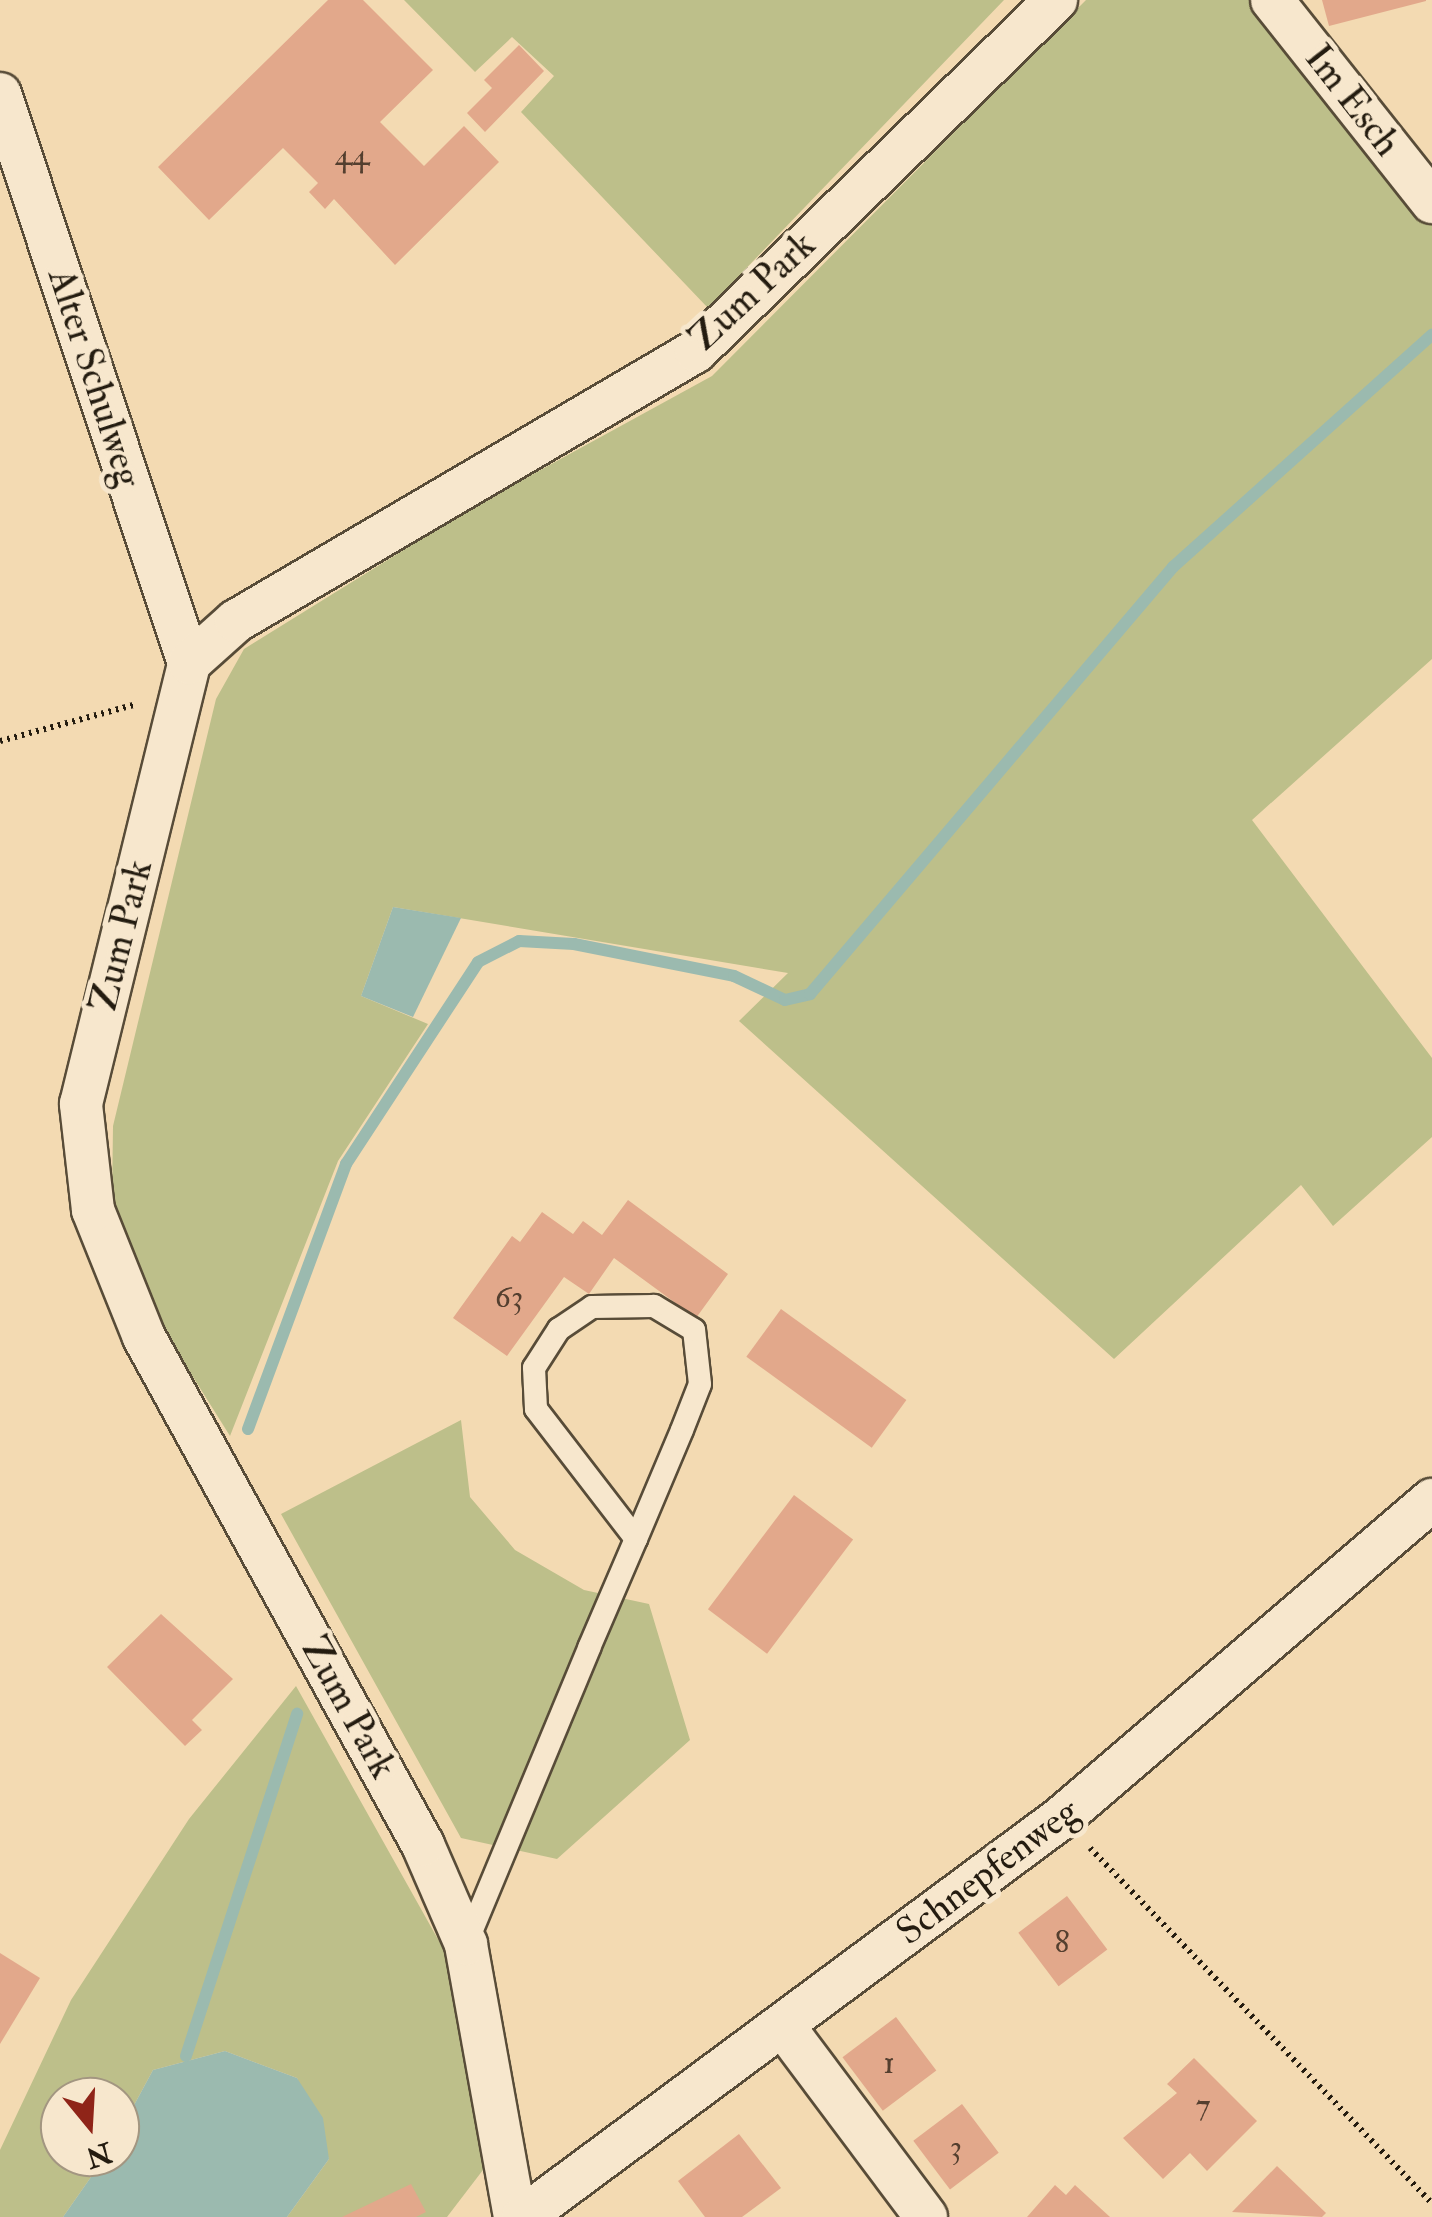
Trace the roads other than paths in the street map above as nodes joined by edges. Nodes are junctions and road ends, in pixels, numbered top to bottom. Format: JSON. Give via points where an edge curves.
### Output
{"nodes":[{"id":1,"x":1056,"y":0,"type":"edge"},
{"id":2,"x":1272,"y":0,"type":"edge"},
{"id":3,"x":0,"y":94,"type":"edge"},
{"id":4,"x":1432,"y":202,"type":"edge"},
{"id":5,"x":189,"y":663,"type":"junction"},
{"id":6,"x":1432,"y":1500,"type":"edge"},
{"id":7,"x":636,"y":1539,"type":"junction"},
{"id":8,"x":466,"y":1944,"type":"junction"},
{"id":9,"x":784,"y":2026,"type":"junction"},
{"id":10,"x":516,"y":2217,"type":"edge"},
{"id":11,"x":523,"y":2217,"type":"edge"},
{"id":12,"x":926,"y":2217,"type":"edge"}],
"edges":[{"from":1,"to":5,"type":"street","name":"Zum Park","via":[[696,350],[420,507],[236,621]]},
{"from":2,"to":4,"type":"street","name":"Im Esch"},
{"from":3,"to":5,"type":"street","name":"Alter Schulweg"},
{"from":5,"to":8,"type":"street","name":"Zum Park","via":[[81,1104],[93,1210],[144,1338],[424,1844]]},
{"from":6,"to":9,"type":"street","name":"Schnepfenweg","via":[[1061,1818]]},
{"from":7,"to":7,"type":"lane","via":[[536,1409],[534,1368],[559,1329],[592,1307],[654,1306],[694,1330],[700,1384]]},
{"from":7,"to":8,"type":"lane"},
{"from":8,"to":10,"type":"street","name":"Zum Park"},
{"from":9,"to":11,"type":"street","name":"Schnepfenweg"},
{"from":9,"to":12,"type":"street"}]}
